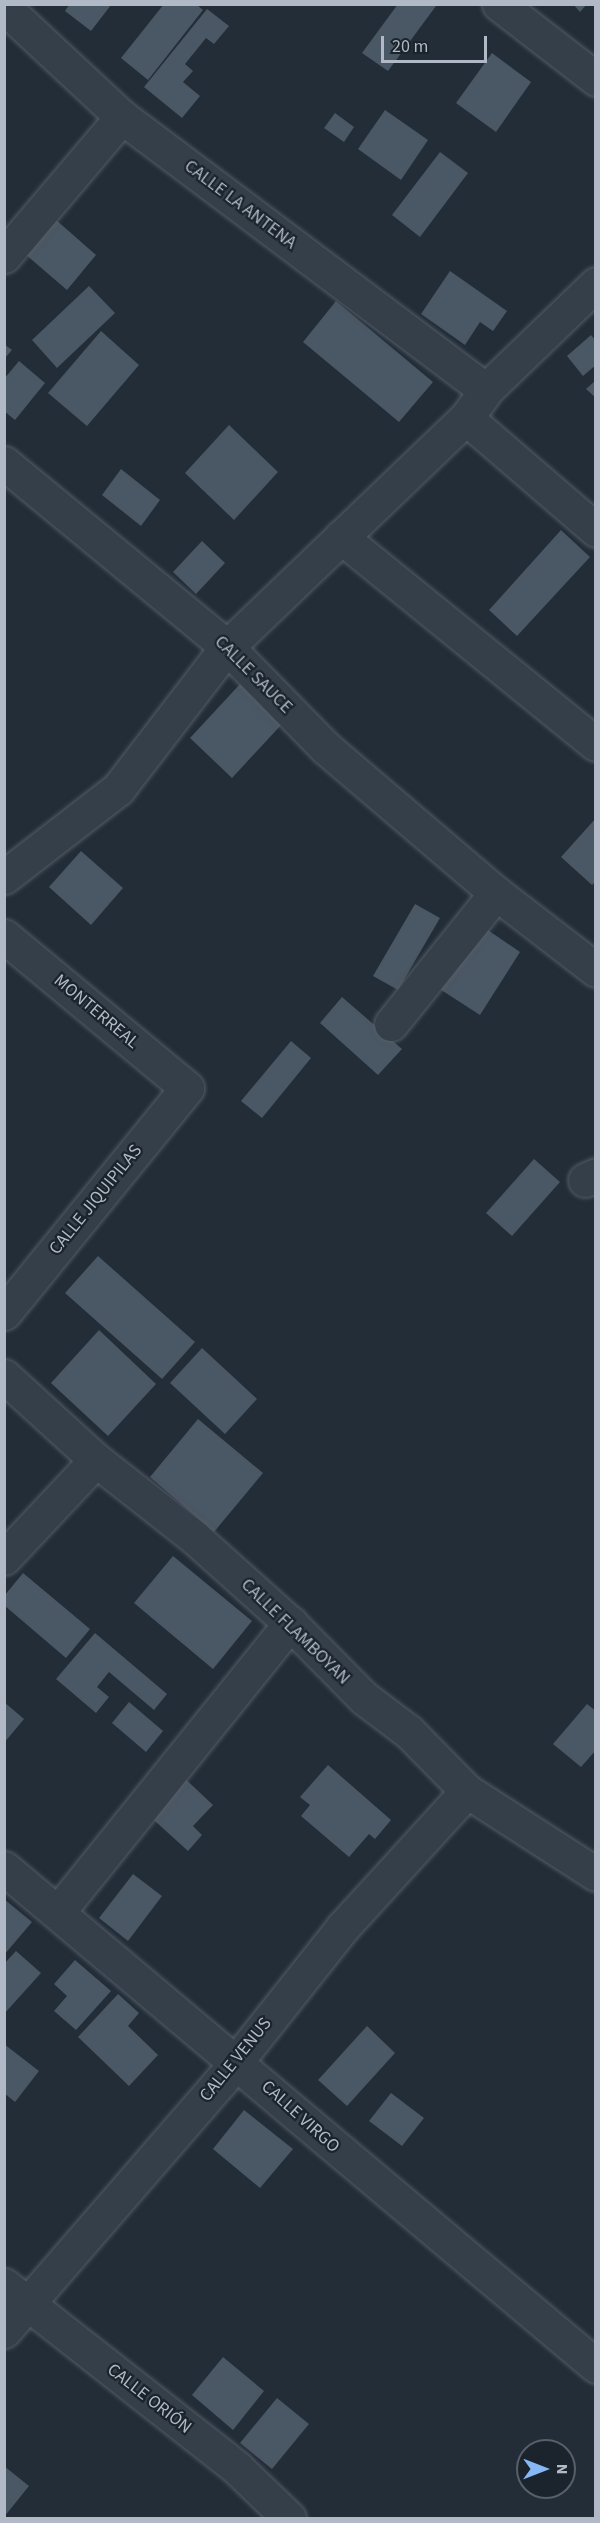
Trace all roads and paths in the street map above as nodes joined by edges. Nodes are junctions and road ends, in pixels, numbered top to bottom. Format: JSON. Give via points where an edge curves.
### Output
{"nodes":[{"id":1,"x":500,"y":4,"type":"edge"},
{"id":2,"x":4,"y":7,"type":"edge"},
{"id":3,"x":596,"y":79,"type":"edge"},
{"id":4,"x":122,"y":117,"type":"junction"},
{"id":5,"x":4,"y":256,"type":"edge"},
{"id":6,"x":596,"y":284,"type":"edge"},
{"id":7,"x":486,"y":390,"type":"junction"},
{"id":8,"x":466,"y":418,"type":"junction"},
{"id":9,"x":4,"y":463,"type":"edge"},
{"id":10,"x":596,"y":530,"type":"edge"},
{"id":11,"x":341,"y":537,"type":"junction"},
{"id":12,"x":227,"y":647,"type":"junction"},
{"id":13,"x":596,"y":744,"type":"edge"},
{"id":14,"x":4,"y":877,"type":"edge"},
{"id":15,"x":496,"y":893,"type":"junction"},
{"id":16,"x":4,"y":936,"type":"edge"},
{"id":17,"x":596,"y":970,"type":"edge"},
{"id":18,"x":391,"y":1024,"type":"dead end"},
{"id":19,"x":187,"y":1088,"type":"joint"},
{"id":20,"x":4,"y":1312,"type":"edge"},
{"id":21,"x":4,"y":1376,"type":"edge"},
{"id":22,"x":96,"y":1460,"type":"junction"},
{"id":23,"x":4,"y":1558,"type":"edge"},
{"id":24,"x":290,"y":1623,"type":"junction"},
{"id":25,"x":468,"y":1791,"type":"junction"},
{"id":26,"x":4,"y":1868,"type":"edge"},
{"id":27,"x":596,"y":1874,"type":"edge"},
{"id":28,"x":58,"y":1912,"type":"junction"},
{"id":29,"x":236,"y":2059,"type":"junction"},
{"id":30,"x":16,"y":2294,"type":"edge"},
{"id":31,"x":4,"y":2331,"type":"edge"},
{"id":32,"x":596,"y":2366,"type":"edge"},
{"id":33,"x":289,"y":2518,"type":"edge"}],
"edges":[{"from":1,"to":3,"type":"street"},
{"from":2,"to":4,"type":"street","name":"CALLE LA ANTENA"},
{"from":4,"to":5,"type":"street"},
{"from":4,"to":7,"type":"street","name":"CALLE LA ANTENA"},
{"from":6,"to":7,"type":"street"},
{"from":7,"to":8,"type":"street"},
{"from":8,"to":10,"type":"street"},
{"from":8,"to":11,"type":"street"},
{"from":9,"to":12,"type":"street","name":"CALLE SAUCE"},
{"from":11,"to":12,"type":"street"},
{"from":11,"to":13,"type":"street"},
{"from":12,"to":14,"type":"street","via":[[118,789]]},
{"from":12,"to":15,"type":"street","name":"CALLE SAUCE","via":[[326,748]]},
{"from":15,"to":17,"type":"street","name":"CALLE SAUCE"},
{"from":15,"to":18,"type":"street"},
{"from":16,"to":19,"type":"street","name":"MONTERREAL"},
{"from":19,"to":20,"type":"street","name":"CALLE JIQUIPILAS"},
{"from":21,"to":22,"type":"street","name":"CALLE FLAMBOYAN"},
{"from":22,"to":23,"type":"street"},
{"from":22,"to":24,"type":"street","name":"CALLE FLAMBOYAN","via":[[194,1537]]},
{"from":24,"to":25,"type":"street","name":"CALLE FLAMBOYAN","via":[[364,1698],[409,1732]]},
{"from":24,"to":28,"type":"street"},
{"from":25,"to":27,"type":"street","name":"CALLE FLAMBOYAN"},
{"from":25,"to":29,"type":"street","name":"CALLE VENUS","via":[[343,1927]]},
{"from":26,"to":28,"type":"street","name":"CALLE VIRGO"},
{"from":28,"to":29,"type":"street","name":"CALLE VIRGO"},
{"from":29,"to":30,"type":"street","name":"CALLE VENUS"},
{"from":29,"to":32,"type":"street","name":"CALLE VIRGO","via":[[302,2121]]},
{"from":30,"to":31,"type":"street","name":"CALLE VENUS"},
{"from":30,"to":33,"type":"street","name":"CALLE ORIÓN","via":[[237,2468]]}]}
